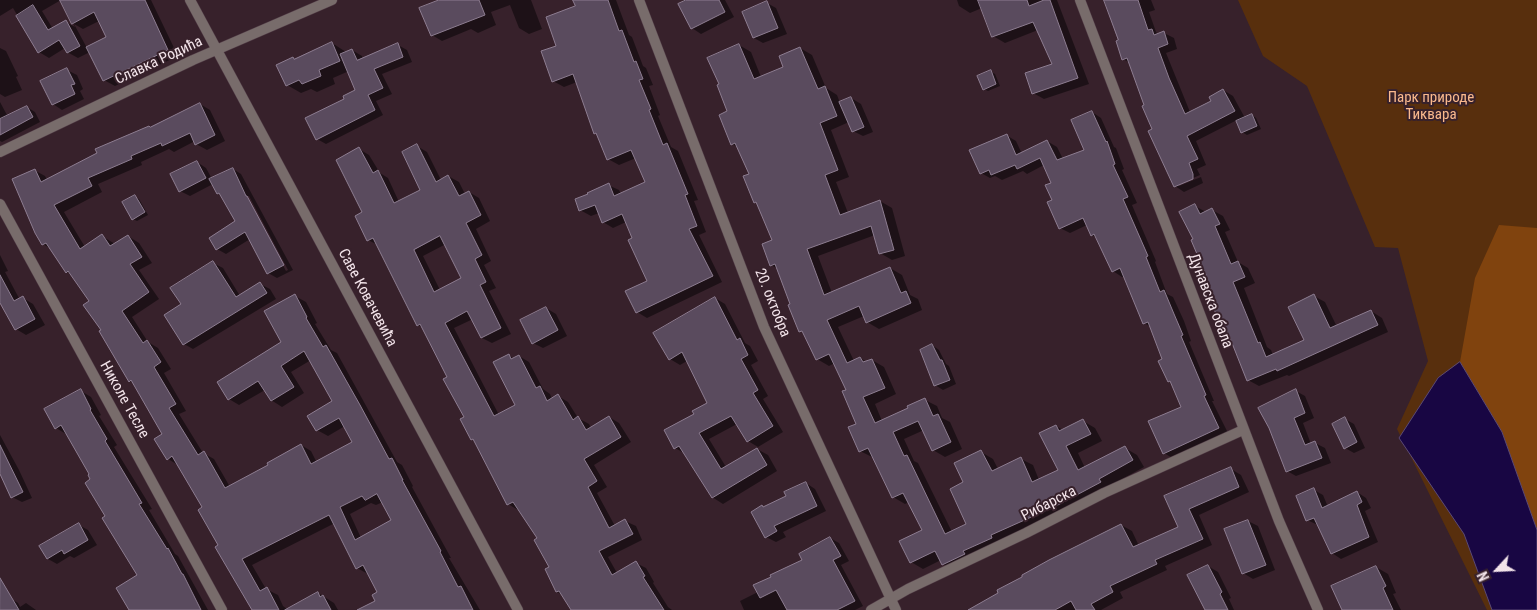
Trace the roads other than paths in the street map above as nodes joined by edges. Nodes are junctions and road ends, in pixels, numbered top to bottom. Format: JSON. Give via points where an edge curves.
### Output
{"nodes":[{"id":1,"x":190,"y":0,"type":"edge"},
{"id":2,"x":332,"y":0,"type":"edge"},
{"id":3,"x":639,"y":0,"type":"edge"},
{"id":4,"x":1080,"y":0,"type":"edge"},
{"id":5,"x":218,"y":50,"type":"junction"},
{"id":6,"x":0,"y":152,"type":"edge"},
{"id":7,"x":0,"y":204,"type":"edge"},
{"id":8,"x":1243,"y":430,"type":"junction"},
{"id":9,"x":890,"y":599,"type":"junction"},
{"id":10,"x":222,"y":610,"type":"edge"},
{"id":11,"x":518,"y":610,"type":"edge"},
{"id":12,"x":871,"y":610,"type":"edge"},
{"id":13,"x":896,"y":610,"type":"edge"},
{"id":14,"x":1318,"y":610,"type":"edge"}],
"edges":[{"from":1,"to":5,"type":"street","name":"Саве Ковачевића"},
{"from":2,"to":5,"type":"street","name":"Славка Родића"},
{"from":3,"to":9,"type":"street","name":"20. октобра","via":[[764,327]]},
{"from":4,"to":8,"type":"street","name":"Дунавска обала"},
{"from":5,"to":6,"type":"street","name":"Славка Родића"},
{"from":5,"to":11,"type":"street","name":"Саве Ковачевића"},
{"from":7,"to":10,"type":"street","name":"Николе Тесле"},
{"from":8,"to":9,"type":"street","name":"Рибарска","via":[[1104,493]]},
{"from":8,"to":14,"type":"street","name":"Дунавска обала"},
{"from":9,"to":12,"type":"street","name":"Рибарска"},
{"from":9,"to":13,"type":"street","name":"20. октобра"}]}
